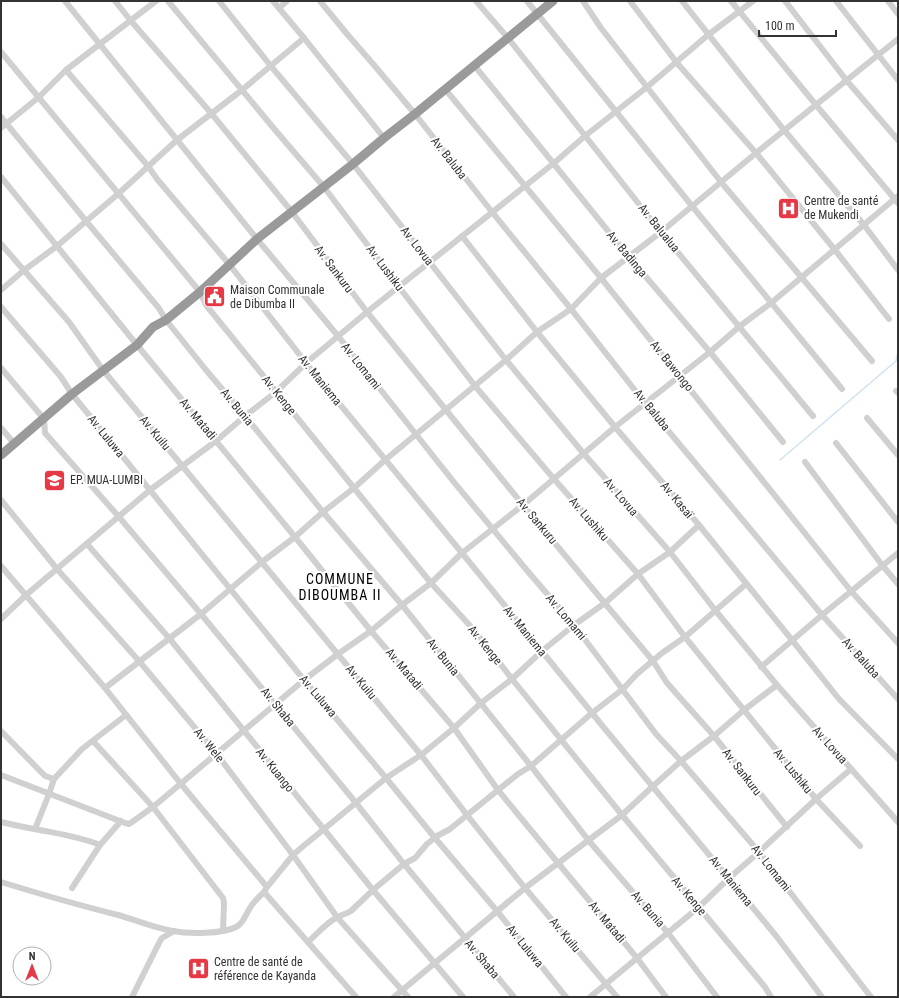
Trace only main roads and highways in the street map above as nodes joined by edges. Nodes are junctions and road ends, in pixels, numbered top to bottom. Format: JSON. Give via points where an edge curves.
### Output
{"nodes":[{"id":1,"x":553,"y":1,"type":"edge"},
{"id":2,"x":1,"y":455,"type":"edge"}],
"edges":[{"from":1,"to":2,"type":"highway","via":[[257,240],[200,292],[166,320],[153,327],[137,345],[72,394]]}]}
